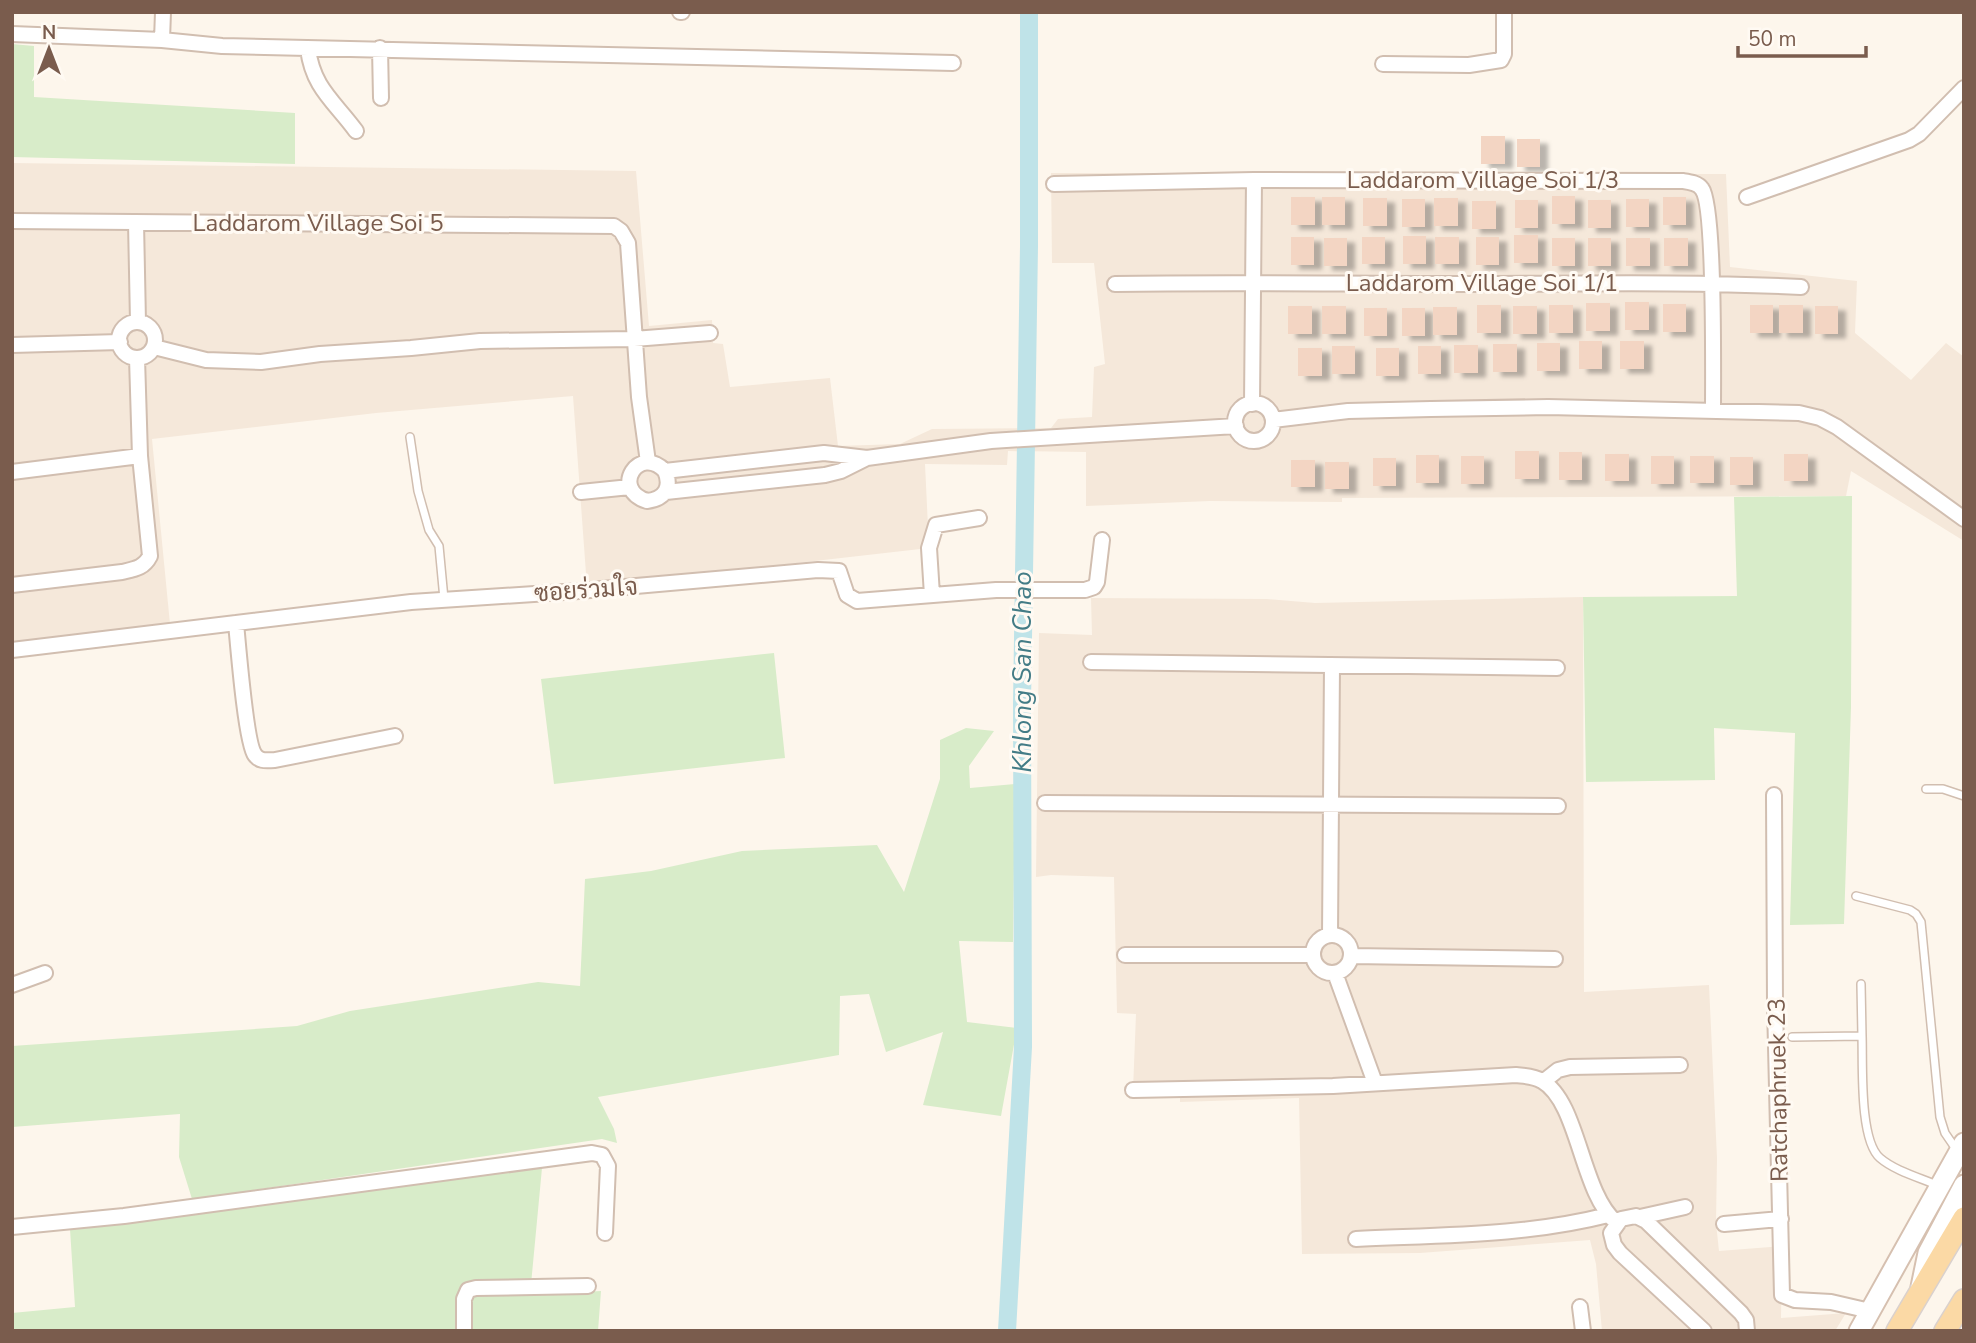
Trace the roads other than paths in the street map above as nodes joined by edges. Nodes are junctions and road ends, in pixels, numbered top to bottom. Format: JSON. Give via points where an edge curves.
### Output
{"nodes":[{"id":1,"x":163,"y":12,"type":"edge"},
{"id":2,"x":1504,"y":12,"type":"edge"},
{"id":3,"x":12,"y":34,"type":"edge"},
{"id":4,"x":162,"y":40,"type":"junction"},
{"id":5,"x":380,"y":48,"type":"junction"},
{"id":6,"x":308,"y":49,"type":"junction"},
{"id":7,"x":953,"y":63,"type":"dead end"},
{"id":8,"x":1383,"y":64,"type":"dead end"},
{"id":9,"x":1964,"y":88,"type":"edge"},
{"id":10,"x":381,"y":98,"type":"dead end"},
{"id":11,"x":356,"y":131,"type":"dead end"},
{"id":12,"x":1254,"y":180,"type":"junction"},
{"id":13,"x":1054,"y":184,"type":"dead end"},
{"id":14,"x":1747,"y":197,"type":"dead end"},
{"id":15,"x":12,"y":221,"type":"edge"},
{"id":16,"x":136,"y":222,"type":"junction"},
{"id":17,"x":1252,"y":281,"type":"junction"},
{"id":18,"x":1712,"y":283,"type":"junction"},
{"id":19,"x":1115,"y":284,"type":"dead end"},
{"id":20,"x":1801,"y":288,"type":"dead end"},
{"id":21,"x":138,"y":322,"type":"junction"},
{"id":22,"x":710,"y":333,"type":"dead end"},
{"id":23,"x":634,"y":340,"type":"junction"},
{"id":24,"x":120,"y":342,"type":"junction"},
{"id":25,"x":12,"y":345,"type":"edge"},
{"id":26,"x":154,"y":347,"type":"junction"},
{"id":27,"x":137,"y":358,"type":"junction"},
{"id":28,"x":1252,"y":404,"type":"junction"},
{"id":29,"x":1713,"y":411,"type":"junction"},
{"id":30,"x":1273,"y":420,"type":"junction"},
{"id":31,"x":1236,"y":426,"type":"junction"},
{"id":32,"x":410,"y":437,"type":"dead end"},
{"id":33,"x":140,"y":456,"type":"junction"},
{"id":34,"x":867,"y":458,"type":"junction"},
{"id":35,"x":648,"y":462,"type":"junction"},
{"id":36,"x":665,"y":471,"type":"junction"},
{"id":37,"x":12,"y":472,"type":"edge"},
{"id":38,"x":630,"y":487,"type":"junction"},
{"id":39,"x":581,"y":492,"type":"dead end"},
{"id":40,"x":666,"y":492,"type":"junction"},
{"id":41,"x":979,"y":518,"type":"dead end"},
{"id":42,"x":1964,"y":519,"type":"edge"},
{"id":43,"x":1102,"y":540,"type":"dead end"},
{"id":44,"x":12,"y":584,"type":"edge"},
{"id":45,"x":932,"y":595,"type":"junction"},
{"id":46,"x":444,"y":599,"type":"junction"},
{"id":47,"x":236,"y":622,"type":"junction"},
{"id":48,"x":12,"y":650,"type":"edge"},
{"id":49,"x":1091,"y":662,"type":"dead end"},
{"id":50,"x":1332,"y":666,"type":"junction"},
{"id":51,"x":1557,"y":668,"type":"dead end"},
{"id":52,"x":395,"y":736,"type":"dead end"},
{"id":53,"x":1926,"y":789,"type":"dead end"},
{"id":54,"x":1774,"y":795,"type":"dead end"},
{"id":55,"x":1964,"y":796,"type":"edge"},
{"id":56,"x":1045,"y":803,"type":"dead end"},
{"id":57,"x":1331,"y":804,"type":"junction"},
{"id":58,"x":1558,"y":806,"type":"dead end"},
{"id":59,"x":1856,"y":896,"type":"dead end"},
{"id":60,"x":1330,"y":935,"type":"junction"},
{"id":61,"x":1125,"y":954,"type":"dead end"},
{"id":62,"x":1312,"y":954,"type":"junction"},
{"id":63,"x":1351,"y":956,"type":"junction"},
{"id":64,"x":1555,"y":959,"type":"dead end"},
{"id":65,"x":45,"y":973,"type":"dead end"},
{"id":66,"x":1335,"y":973,"type":"junction"},
{"id":67,"x":1861,"y":984,"type":"dead end"},
{"id":68,"x":12,"y":985,"type":"edge"},
{"id":69,"x":1862,"y":1036,"type":"junction"},
{"id":70,"x":1792,"y":1037,"type":"dead end"},
{"id":71,"x":1680,"y":1065,"type":"dead end"},
{"id":72,"x":1544,"y":1081,"type":"junction"},
{"id":73,"x":1375,"y":1083,"type":"junction"},
{"id":74,"x":1133,"y":1090,"type":"dead end"},
{"id":75,"x":1961,"y":1148,"type":"edge"},
{"id":76,"x":1964,"y":1185,"type":"edge"},
{"id":77,"x":1939,"y":1186,"type":"junction"},
{"id":78,"x":1685,"y":1207,"type":"dead end"},
{"id":79,"x":1640,"y":1217,"type":"junction"},
{"id":80,"x":1964,"y":1217,"type":"edge"},
{"id":81,"x":1612,"y":1219,"type":"junction"},
{"id":82,"x":1781,"y":1219,"type":"junction"},
{"id":83,"x":1724,"y":1224,"type":"dead end"},
{"id":84,"x":12,"y":1227,"type":"edge"},
{"id":85,"x":605,"y":1233,"type":"dead end"},
{"id":86,"x":1356,"y":1239,"type":"dead end"},
{"id":87,"x":588,"y":1286,"type":"dead end"},
{"id":88,"x":1919,"y":1294,"type":"junction"},
{"id":89,"x":1964,"y":1300,"type":"edge"},
{"id":90,"x":1580,"y":1307,"type":"dead end"},
{"id":91,"x":1870,"y":1311,"type":"junction"},
{"id":92,"x":464,"y":1331,"type":"edge"},
{"id":93,"x":1583,"y":1331,"type":"edge"},
{"id":94,"x":1704,"y":1331,"type":"edge"},
{"id":95,"x":1747,"y":1331,"type":"edge"},
{"id":96,"x":1859,"y":1331,"type":"edge"},
{"id":97,"x":1897,"y":1331,"type":"edge"},
{"id":98,"x":1945,"y":1331,"type":"edge"}],
"edges":[{"from":1,"to":4,"type":"street"},
{"from":2,"to":8,"type":"street","via":[[1500,60],[1469,65]]},
{"from":3,"to":4,"type":"street"},
{"from":4,"to":6,"type":"street"},
{"from":5,"to":6,"type":"street"},
{"from":5,"to":7,"type":"street"},
{"from":5,"to":10,"type":"street"},
{"from":6,"to":11,"type":"street","via":[[315,79]]},
{"from":9,"to":14,"type":"street","via":[[1909,140]]},
{"from":12,"to":13,"type":"street","name":"Laddarom Village Soi 1/3"},
{"from":12,"to":17,"type":"street"},
{"from":12,"to":18,"type":"street","name":"Laddarom Village Soi 1/3","via":[[1683,181],[1702,188],[1705,195]]},
{"from":15,"to":16,"type":"street","name":"Laddarom Village Soi 5"},
{"from":16,"to":21,"type":"street"},
{"from":16,"to":23,"type":"street","name":"Laddarom Village Soi 5","via":[[614,226],[628,243]]},
{"from":17,"to":18,"type":"street","name":"Laddarom Village Soi 1/1"},
{"from":17,"to":19,"type":"street","name":"Laddarom Village Soi 1/1"},
{"from":17,"to":28,"type":"street"},
{"from":18,"to":20,"type":"street","name":"Laddarom Village Soi 1/1"},
{"from":18,"to":29,"type":"street"},
{"from":21,"to":24,"type":"street","via":[[122,330]]},
{"from":21,"to":26,"type":"street","via":[[153,331]]},
{"from":22,"to":23,"type":"street"},
{"from":23,"to":26,"type":"street","via":[[480,341],[237,362],[205,360]]},
{"from":23,"to":35,"type":"street"},
{"from":24,"to":25,"type":"street"},
{"from":24,"to":27,"type":"street","via":[[125,353]]},
{"from":26,"to":27,"type":"street"},
{"from":27,"to":33,"type":"street"},
{"from":28,"to":30,"type":"street","via":[[1267,408]]},
{"from":28,"to":31,"type":"street","via":[[1239,411]]},
{"from":29,"to":30,"type":"street","via":[[1431,409],[1348,411]]},
{"from":29,"to":42,"type":"street","via":[[1799,413],[1820,418]]},
{"from":30,"to":31,"type":"street","via":[[1268,435],[1253,441],[1239,434]]},
{"from":31,"to":34,"type":"street","via":[[991,441]]},
{"from":32,"to":46,"type":"lane","via":[[418,491],[429,530],[439,546]]},
{"from":33,"to":37,"type":"street"},
{"from":33,"to":44,"type":"street","via":[[150,556],[143,566]]},
{"from":34,"to":36,"type":"street","via":[[824,453]]},
{"from":34,"to":40,"type":"street","via":[[825,475]]},
{"from":35,"to":36,"type":"street"},
{"from":35,"to":38,"type":"street","via":[[635,467]]},
{"from":36,"to":40,"type":"street"},
{"from":38,"to":39,"type":"street"},
{"from":38,"to":40,"type":"street","via":[[647,501]]},
{"from":41,"to":45,"type":"street","via":[[936,525],[929,548]]},
{"from":43,"to":45,"type":"street","name":"ซอยร่วมใจ","via":[[1097,582],[1085,590]]},
{"from":45,"to":46,"type":"street","name":"ซอยร่วมใจ","via":[[857,601],[847,595],[842,575],[833,569]]},
{"from":46,"to":47,"type":"street","name":"ซอยร่วมใจ"},
{"from":47,"to":48,"type":"street","name":"ซอยร่วมใจ"},
{"from":47,"to":52,"type":"street","via":[[257,758],[275,760]]},
{"from":49,"to":50,"type":"street"},
{"from":50,"to":51,"type":"street"},
{"from":50,"to":57,"type":"street"},
{"from":53,"to":55,"type":"lane"},
{"from":54,"to":82,"type":"street","name":"Ratchaphruek 23"},
{"from":56,"to":57,"type":"street"},
{"from":57,"to":58,"type":"street"},
{"from":57,"to":60,"type":"street"},
{"from":59,"to":75,"type":"lane","via":[[1910,910],[1921,922],[1940,1117],[1945,1133]]},
{"from":60,"to":62,"type":"street","via":[[1317,941]]},
{"from":60,"to":63,"type":"street","via":[[1346,941]]},
{"from":61,"to":62,"type":"street"},
{"from":62,"to":66,"type":"street","via":[[1317,967]]},
{"from":63,"to":64,"type":"street"},
{"from":63,"to":66,"type":"street","via":[[1346,967]]},
{"from":65,"to":68,"type":"street"},
{"from":66,"to":73,"type":"street"},
{"from":67,"to":69,"type":"lane"},
{"from":69,"to":70,"type":"lane"},
{"from":69,"to":77,"type":"lane","via":[[1866,1133],[1872,1149],[1881,1159]]},
{"from":71,"to":72,"type":"street","via":[[1570,1067]]},
{"from":72,"to":73,"type":"street","via":[[1516,1075]]},
{"from":72,"to":81,"type":"street","via":[[1565,1112],[1596,1194]]},
{"from":73,"to":74,"type":"street"},
{"from":75,"to":77,"type":"main road"},
{"from":76,"to":88,"type":"main road","via":[[1928,1254]]},
{"from":77,"to":91,"type":"main road"},
{"from":78,"to":79,"type":"street"},
{"from":79,"to":81,"type":"street"},
{"from":79,"to":95,"type":"street","via":[[1741,1313]]},
{"from":80,"to":88,"type":"main road"},
{"from":81,"to":86,"type":"street","via":[[1502,1232]]},
{"from":81,"to":94,"type":"street","via":[[1612,1239],[1620,1253]]},
{"from":82,"to":83,"type":"street"},
{"from":82,"to":91,"type":"street","name":"Ratchaphruek 23","via":[[1782,1295]]},
{"from":84,"to":85,"type":"street","via":[[592,1153],[602,1155],[608,1166]]},
{"from":87,"to":92,"type":"street","via":[[468,1290]]},
{"from":88,"to":97,"type":"main road"},
{"from":89,"to":98,"type":"main road"},
{"from":90,"to":93,"type":"street"},
{"from":91,"to":96,"type":"main road"}]}
